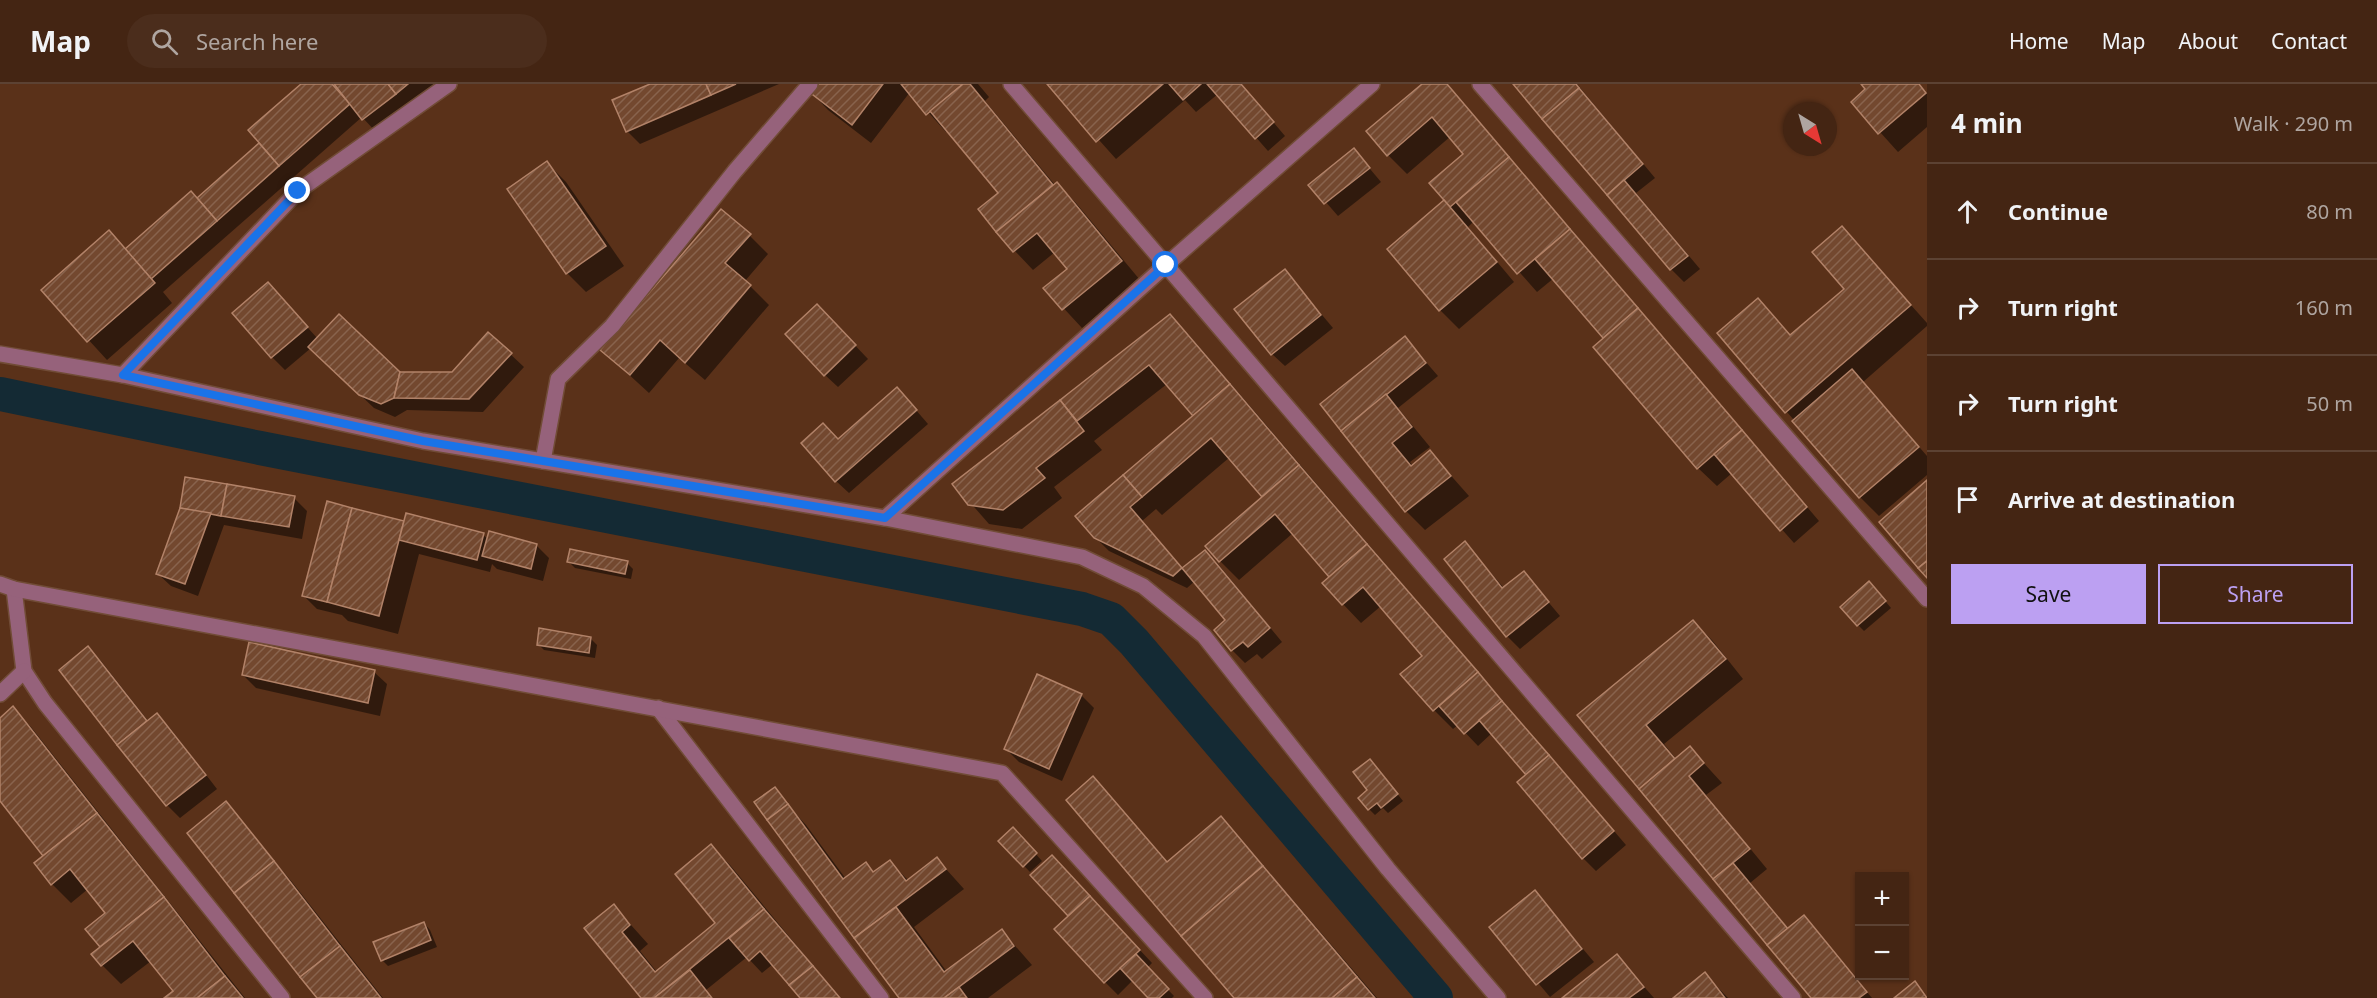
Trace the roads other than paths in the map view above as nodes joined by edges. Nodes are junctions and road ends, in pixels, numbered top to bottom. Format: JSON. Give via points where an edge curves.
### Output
{"nodes":[{"id":1,"x":449,"y":84,"type":"edge"},
{"id":2,"x":810,"y":84,"type":"edge"},
{"id":3,"x":1011,"y":84,"type":"edge"},
{"id":4,"x":1372,"y":84,"type":"edge"},
{"id":5,"x":1480,"y":84,"type":"edge"},
{"id":6,"x":1166,"y":265,"type":"junction"},
{"id":7,"x":0,"y":354,"type":"edge"},
{"id":8,"x":123,"y":375,"type":"junction"},
{"id":9,"x":543,"y":461,"type":"junction"},
{"id":10,"x":885,"y":518,"type":"junction"},
{"id":11,"x":7,"y":586,"type":"edge"},
{"id":12,"x":1927,"y":599,"type":"edge"},
{"id":13,"x":24,"y":671,"type":"junction"},
{"id":14,"x":0,"y":694,"type":"edge"},
{"id":15,"x":658,"y":708,"type":"junction"},
{"id":16,"x":282,"y":998,"type":"edge"},
{"id":17,"x":881,"y":998,"type":"edge"},
{"id":18,"x":1205,"y":998,"type":"edge"},
{"id":19,"x":1498,"y":998,"type":"edge"},
{"id":20,"x":1793,"y":998,"type":"edge"}],
"edges":[{"from":1,"to":8,"type":"street","via":[[298,191]]},
{"from":2,"to":9,"type":"street","via":[[612,326],[558,379]]},
{"from":3,"to":6,"type":"street"},
{"from":4,"to":6,"type":"street"},
{"from":5,"to":12,"type":"street"},
{"from":6,"to":10,"type":"street"},
{"from":6,"to":20,"type":"street"},
{"from":7,"to":8,"type":"street"},
{"from":8,"to":9,"type":"street","via":[[423,441]]},
{"from":9,"to":10,"type":"street"},
{"from":10,"to":19,"type":"street","via":[[1082,556],[1143,586],[1204,636],[1388,869]]},
{"from":11,"to":13,"type":"street"},
{"from":11,"to":15,"type":"street"},
{"from":13,"to":14,"type":"street"},
{"from":13,"to":16,"type":"street","via":[[45,703]]},
{"from":15,"to":17,"type":"street"},
{"from":15,"to":18,"type":"street","via":[[1002,773]]}]}
